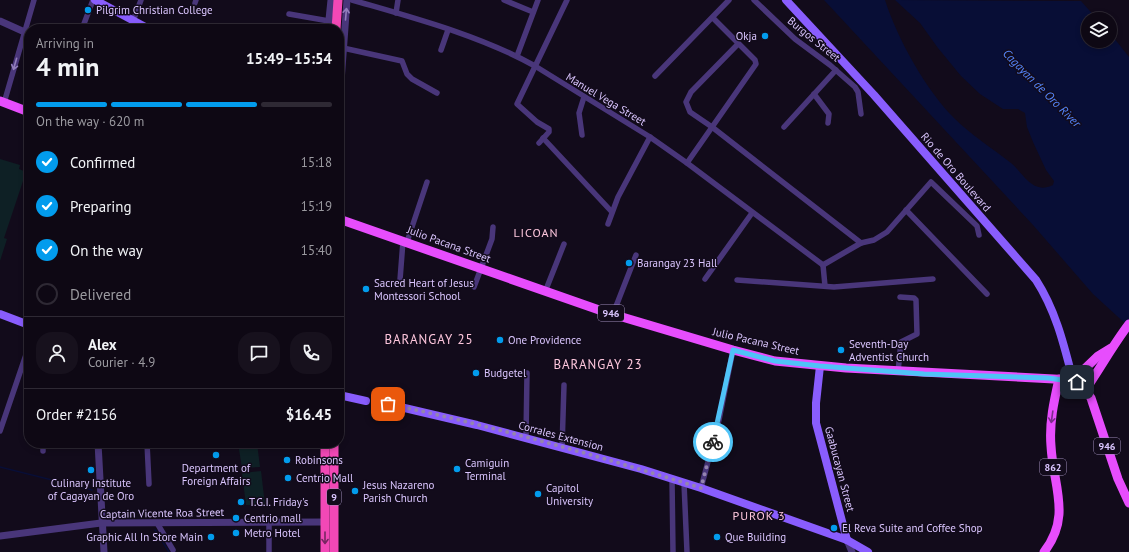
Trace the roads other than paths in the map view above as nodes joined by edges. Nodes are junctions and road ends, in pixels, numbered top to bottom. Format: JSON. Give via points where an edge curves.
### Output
{"nodes":[{"id":1,"x":34,"y":0,"type":"edge"},
{"id":2,"x":94,"y":0,"type":"edge"},
{"id":3,"x":141,"y":0,"type":"edge"},
{"id":4,"x":331,"y":0,"type":"edge"},
{"id":5,"x":338,"y":0,"type":"edge"},
{"id":6,"x":347,"y":0,"type":"edge"},
{"id":7,"x":352,"y":0,"type":"edge"},
{"id":8,"x":398,"y":0,"type":"edge"},
{"id":9,"x":504,"y":0,"type":"edge"},
{"id":10,"x":538,"y":0,"type":"edge"},
{"id":11,"x":567,"y":0,"type":"edge"},
{"id":12,"x":729,"y":0,"type":"edge"},
{"id":13,"x":754,"y":0,"type":"edge"},
{"id":14,"x":786,"y":0,"type":"edge"},
{"id":15,"x":532,"y":12,"type":"junction"},
{"id":16,"x":396,"y":13,"type":"junction"},
{"id":17,"x":289,"y":14,"type":"dead end"},
{"id":18,"x":713,"y":18,"type":"junction"},
{"id":19,"x":133,"y":21,"type":"junction"},
{"id":20,"x":329,"y":21,"type":"junction"},
{"id":21,"x":0,"y":22,"type":"edge"},
{"id":22,"x":28,"y":24,"type":"edge"},
{"id":23,"x":84,"y":24,"type":"edge"},
{"id":24,"x":132,"y":24,"type":"edge"},
{"id":25,"x":139,"y":24,"type":"edge"},
{"id":26,"x":329,"y":24,"type":"edge"},
{"id":27,"x":336,"y":24,"type":"edge"},
{"id":28,"x":448,"y":30,"type":"junction"},
{"id":29,"x":24,"y":32,"type":"edge"},
{"id":30,"x":344,"y":36,"type":"edge"},
{"id":31,"x":24,"y":39,"type":"edge"},
{"id":32,"x":738,"y":44,"type":"junction"},
{"id":33,"x":344,"y":48,"type":"edge"},
{"id":34,"x":441,"y":50,"type":"dead end"},
{"id":35,"x":517,"y":56,"type":"junction"},
{"id":36,"x":535,"y":66,"type":"junction"},
{"id":37,"x":836,"y":70,"type":"junction"},
{"id":38,"x":656,"y":76,"type":"dead end"},
{"id":39,"x":437,"y":93,"type":"dead end"},
{"id":40,"x":814,"y":94,"type":"junction"},
{"id":41,"x":584,"y":97,"type":"junction"},
{"id":42,"x":2,"y":102,"type":"edge"},
{"id":43,"x":24,"y":110,"type":"edge"},
{"id":44,"x":861,"y":114,"type":"dead end"},
{"id":45,"x":828,"y":123,"type":"dead end"},
{"id":46,"x":712,"y":127,"type":"junction"},
{"id":47,"x":784,"y":127,"type":"dead end"},
{"id":48,"x":582,"y":135,"type":"dead end"},
{"id":49,"x":650,"y":137,"type":"junction"},
{"id":50,"x":687,"y":163,"type":"junction"},
{"id":51,"x":427,"y":182,"type":"dead end"},
{"id":52,"x":906,"y":210,"type":"junction"},
{"id":53,"x":611,"y":211,"type":"junction"},
{"id":54,"x":752,"y":212,"type":"junction"},
{"id":55,"x":344,"y":221,"type":"edge"},
{"id":56,"x":608,"y":224,"type":"dead end"},
{"id":57,"x":493,"y":227,"type":"dead end"},
{"id":58,"x":978,"y":235,"type":"dead end"},
{"id":59,"x":405,"y":242,"type":"junction"},
{"id":60,"x":861,"y":243,"type":"junction"},
{"id":61,"x":564,"y":244,"type":"dead end"},
{"id":62,"x":636,"y":255,"type":"dead end"},
{"id":63,"x":823,"y":264,"type":"junction"},
{"id":64,"x":480,"y":269,"type":"junction"},
{"id":65,"x":705,"y":279,"type":"dead end"},
{"id":66,"x":933,"y":279,"type":"dead end"},
{"id":67,"x":400,"y":280,"type":"dead end"},
{"id":68,"x":737,"y":280,"type":"dead end"},
{"id":69,"x":824,"y":286,"type":"junction"},
{"id":70,"x":474,"y":287,"type":"dead end"},
{"id":71,"x":545,"y":292,"type":"junction"},
{"id":72,"x":987,"y":294,"type":"dead end"},
{"id":73,"x":900,"y":297,"type":"dead end"},
{"id":74,"x":0,"y":314,"type":"edge"},
{"id":75,"x":613,"y":314,"type":"junction"},
{"id":76,"x":24,"y":323,"type":"edge"},
{"id":77,"x":1129,"y":324,"type":"edge"},
{"id":78,"x":1112,"y":347,"type":"junction"},
{"id":79,"x":733,"y":350,"type":"junction"},
{"id":80,"x":24,"y":361,"type":"edge"},
{"id":81,"x":820,"y":366,"type":"junction"},
{"id":82,"x":527,"y":372,"type":"dead end"},
{"id":83,"x":898,"y":372,"type":"junction"},
{"id":84,"x":1060,"y":379,"type":"junction"},
{"id":85,"x":1072,"y":380,"type":"junction"},
{"id":86,"x":564,"y":385,"type":"dead end"},
{"id":87,"x":1086,"y":389,"type":"junction"},
{"id":88,"x":344,"y":396,"type":"edge"},
{"id":89,"x":366,"y":401,"type":"dead end"},
{"id":90,"x":379,"y":402,"type":"dead end"},
{"id":91,"x":0,"y":431,"type":"edge"},
{"id":92,"x":526,"y":438,"type":"junction"},
{"id":93,"x":98,"y":448,"type":"edge"},
{"id":94,"x":147,"y":448,"type":"edge"},
{"id":95,"x":324,"y":448,"type":"edge"},
{"id":96,"x":334,"y":448,"type":"edge"},
{"id":97,"x":562,"y":448,"type":"junction"},
{"id":98,"x":672,"y":479,"type":"junction"},
{"id":99,"x":684,"y":483,"type":"junction"},
{"id":100,"x":149,"y":484,"type":"dead end"},
{"id":101,"x":701,"y":488,"type":"junction"},
{"id":102,"x":1129,"y":503,"type":"edge"},
{"id":103,"x":325,"y":522,"type":"junction"},
{"id":104,"x":101,"y":523,"type":"junction"},
{"id":105,"x":269,"y":523,"type":"junction"},
{"id":106,"x":157,"y":524,"type":"junction"},
{"id":107,"x":0,"y":536,"type":"edge"},
{"id":108,"x":847,"y":540,"type":"junction"},
{"id":109,"x":173,"y":550,"type":"dead end"},
{"id":110,"x":104,"y":552,"type":"edge"},
{"id":111,"x":269,"y":552,"type":"edge"},
{"id":112,"x":325,"y":552,"type":"edge"},
{"id":113,"x":334,"y":552,"type":"edge"},
{"id":114,"x":674,"y":552,"type":"edge"},
{"id":115,"x":687,"y":552,"type":"edge"},
{"id":116,"x":852,"y":552,"type":"edge"},
{"id":117,"x":868,"y":552,"type":"edge"},
{"id":118,"x":1044,"y":552,"type":"edge"}],
"edges":[{"from":1,"to":22,"type":"street"},
{"from":2,"to":19,"type":"main road"},
{"from":2,"to":23,"type":"street"},
{"from":3,"to":19,"type":"street"},
{"from":4,"to":20,"type":"street"},
{"from":5,"to":27,"type":"highway"},
{"from":30,"to":6,"type":"street","one_way":true},
{"from":7,"to":16,"type":"street","name":"Manuel Vega Street"},
{"from":8,"to":16,"type":"street"},
{"from":9,"to":15,"type":"street"},
{"from":10,"to":15,"type":"street"},
{"from":11,"to":36,"type":"street"},
{"from":12,"to":18,"type":"street"},
{"from":13,"to":37,"type":"street","name":"Burgos Street","via":[[794,39]]},
{"from":14,"to":85,"type":"main road","name":"Rio de Oro Boulevard","via":[[874,95],[1036,280],[1055,316]]},
{"from":15,"to":35,"type":"street"},
{"from":16,"to":28,"type":"street","name":"Manuel Vega Street"},
{"from":17,"to":20,"type":"street"},
{"from":18,"to":32,"type":"street"},
{"from":18,"to":38,"type":"street"},
{"from":19,"to":24,"type":"street"},
{"from":19,"to":25,"type":"main road"},
{"from":20,"to":26,"type":"street"},
{"from":21,"to":29,"type":"street"},
{"from":28,"to":34,"type":"street"},
{"from":28,"to":35,"type":"street","name":"Manuel Vega Street"},
{"from":31,"to":42,"type":"street","one_way":true},
{"from":32,"to":46,"type":"street","via":[[756,64]]},
{"from":32,"to":46,"type":"street","via":[[691,92],[686,102],[690,112]]},
{"from":33,"to":39,"type":"street","via":[[402,61],[412,79]]},
{"from":35,"to":36,"type":"street","name":"Manuel Vega Street"},
{"from":36,"to":41,"type":"street","name":"Manuel Vega Street"},
{"from":36,"to":53,"type":"street","via":[[517,104],[549,129],[541,140]]},
{"from":37,"to":40,"type":"street"},
{"from":37,"to":44,"type":"street","name":"Burgos Street","via":[[858,92]]},
{"from":40,"to":45,"type":"street","via":[[829,114]]},
{"from":40,"to":47,"type":"street"},
{"from":41,"to":48,"type":"street","via":[[579,113]]},
{"from":41,"to":49,"type":"street","name":"Manuel Vega Street"},
{"from":42,"to":43,"type":"main road"},
{"from":46,"to":50,"type":"street"},
{"from":46,"to":60,"type":"street"},
{"from":49,"to":50,"type":"street","name":"Manuel Vega Street"},
{"from":49,"to":53,"type":"street"},
{"from":50,"to":54,"type":"street","name":"Manuel Vega Street"},
{"from":51,"to":59,"type":"street"},
{"from":52,"to":58,"type":"street","via":[[929,183],[933,182],[977,226]]},
{"from":52,"to":60,"type":"street","via":[[887,232],[874,240]]},
{"from":52,"to":72,"type":"street"},
{"from":53,"to":56,"type":"street"},
{"from":54,"to":63,"type":"street","name":"Manuel Vega Street"},
{"from":54,"to":65,"type":"street"},
{"from":55,"to":59,"type":"main road","name":"Julio Pacana Street","number":"946"},
{"from":57,"to":64,"type":"street","via":[[492,239]]},
{"from":59,"to":64,"type":"main road","name":"Julio Pacana Street","number":"946"},
{"from":59,"to":67,"type":"street"},
{"from":60,"to":63,"type":"street"},
{"from":61,"to":71,"type":"street"},
{"from":62,"to":75,"type":"street"},
{"from":63,"to":69,"type":"street"},
{"from":64,"to":70,"type":"street"},
{"from":64,"to":71,"type":"main road","name":"Julio Pacana Street","number":"946"},
{"from":66,"to":69,"type":"street"},
{"from":68,"to":69,"type":"street"},
{"from":71,"to":75,"type":"main road","name":"Julio Pacana Street","number":"946"},
{"from":73,"to":83,"type":"street","via":[[916,300],[917,334],[901,342]]},
{"from":74,"to":76,"type":"main road"},
{"from":75,"to":79,"type":"main road","name":"Julio Pacana Street","number":"946"},
{"from":77,"to":78,"type":"main road"},
{"from":78,"to":85,"type":"main road"},
{"from":78,"to":87,"type":"main road"},
{"from":79,"to":81,"type":"main road","name":"Julio Pacana Street","number":"946","via":[[775,361]]},
{"from":79,"to":101,"type":"street","via":[[719,420]]},
{"from":80,"to":91,"type":"street"},
{"from":81,"to":83,"type":"main road","name":"Julio Pacana Street","number":"946"},
{"from":81,"to":108,"type":"main road","name":"Gaabucayan Street","via":[[816,423]]},
{"from":82,"to":92,"type":"street"},
{"from":83,"to":84,"type":"main road","name":"Julio Pacana Street","number":"946"},
{"from":84,"to":85,"type":"main road","name":"Julio Pacana Street","number":"946"},
{"from":84,"to":118,"type":"main road","number":"862","one_way":true,"via":[[1050,434],[1059,519],[1054,538]]},
{"from":85,"to":87,"type":"main road","name":"Julio Pacana Street","number":"946"},
{"from":86,"to":97,"type":"street"},
{"from":87,"to":102,"type":"main road","number":"946","via":[[1093,402],[1121,488]]},
{"from":88,"to":89,"type":"main road"},
{"from":90,"to":92,"type":"main road","name":"Corrales Extension"},
{"from":92,"to":97,"type":"main road","name":"Corrales Extension"},
{"from":93,"to":104,"type":"street"},
{"from":94,"to":100,"type":"street"},
{"from":95,"to":103,"type":"highway","number":"9"},
{"from":96,"to":113,"type":"highway","number":"9"},
{"from":97,"to":98,"type":"main road","name":"Corrales Extension"},
{"from":98,"to":99,"type":"main road","name":"Corrales Extension"},
{"from":98,"to":114,"type":"street"},
{"from":99,"to":101,"type":"main road","name":"Corrales Extension"},
{"from":99,"to":115,"type":"street"},
{"from":101,"to":108,"type":"main road","name":"Corrales Extension"},
{"from":103,"to":105,"type":"street","name":"Captain Vicente Roa Street"},
{"from":103,"to":112,"type":"highway","number":"9","one_way":true},
{"from":104,"to":106,"type":"street","name":"Captain Vicente Roa Street"},
{"from":104,"to":107,"type":"street","name":"Captain Vicente Roa Street"},
{"from":104,"to":110,"type":"street"},
{"from":105,"to":106,"type":"street","name":"Captain Vicente Roa Street"},
{"from":105,"to":111,"type":"street"},
{"from":106,"to":109,"type":"street"},
{"from":108,"to":116,"type":"street","name":"Gaabucayan Street"},
{"from":108,"to":117,"type":"main road","name":"Corrales Extension"}]}
